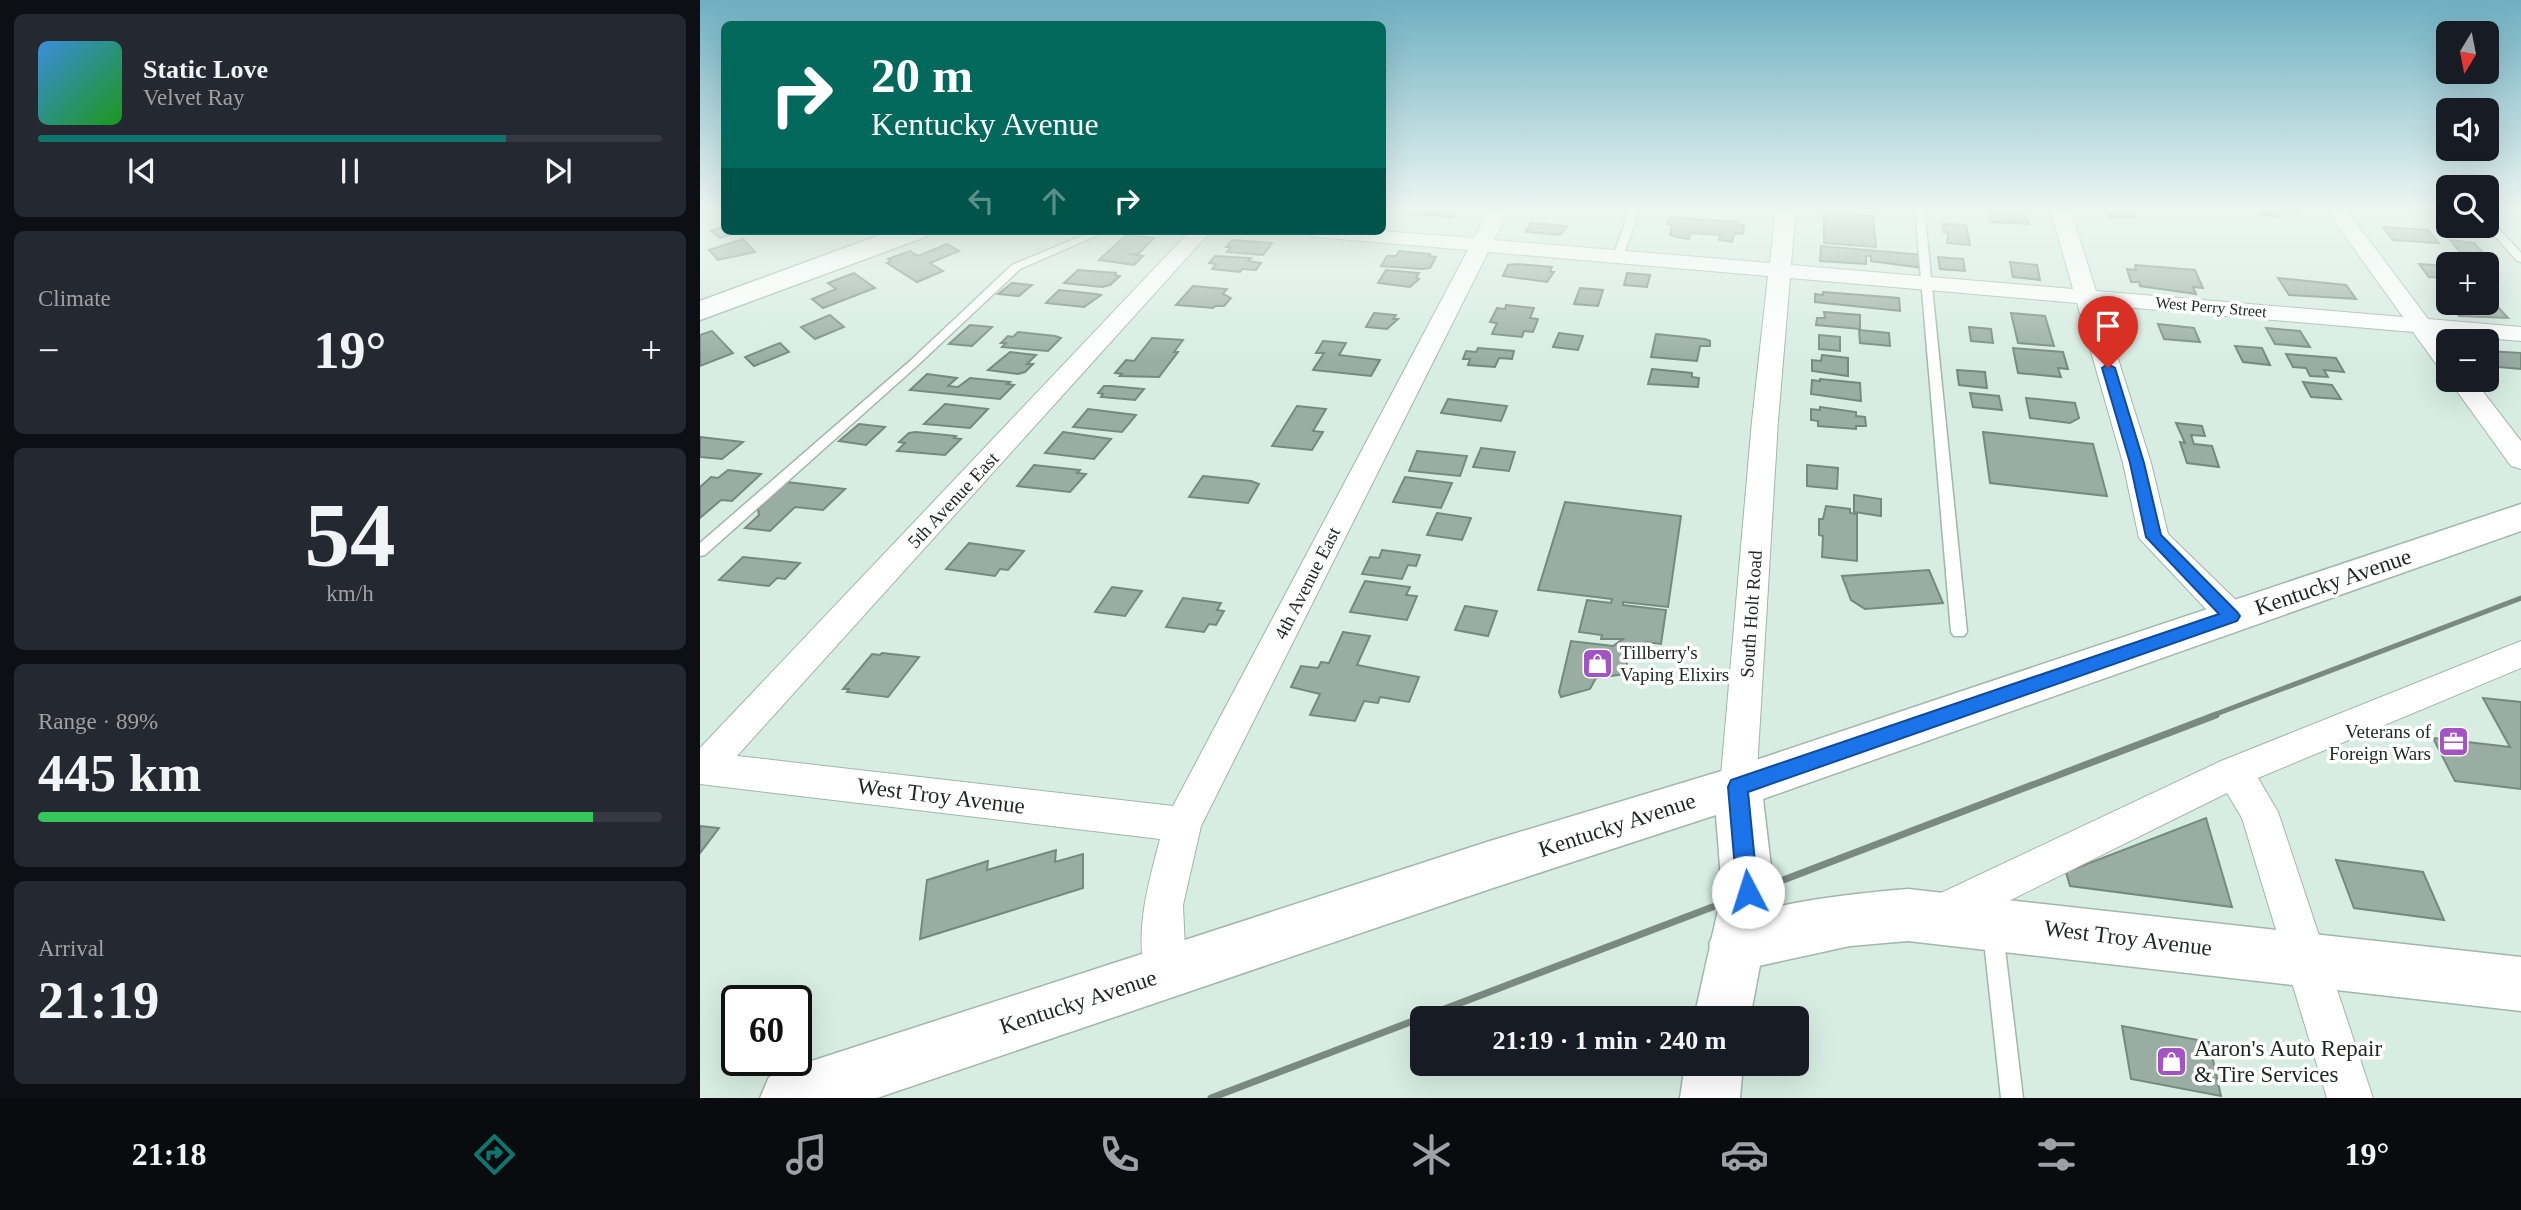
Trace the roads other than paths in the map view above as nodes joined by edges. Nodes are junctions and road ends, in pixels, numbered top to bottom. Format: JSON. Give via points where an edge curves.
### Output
{"nodes":[{"id":1,"x":840,"y":259,"type":"edge"},
{"id":2,"x":1035,"y":259,"type":"edge"},
{"id":3,"x":1175,"y":259,"type":"edge"},
{"id":4,"x":1473,"y":259,"type":"edge"},
{"id":5,"x":1646,"y":259,"type":"edge"},
{"id":6,"x":1780,"y":259,"type":"edge"},
{"id":7,"x":1924,"y":259,"type":"edge"},
{"id":8,"x":2076,"y":259,"type":"edge"},
{"id":9,"x":2372,"y":259,"type":"edge"},
{"id":10,"x":1779,"y":270,"type":"junction"},
{"id":11,"x":1927,"y":283,"type":"junction"},
{"id":12,"x":2087,"y":297,"type":"junction"},
{"id":13,"x":700,"y":311,"type":"edge"},
{"id":14,"x":2420,"y":325,"type":"junction"},
{"id":15,"x":2521,"y":334,"type":"edge"},
{"id":16,"x":2436,"y":347,"type":"edge"},
{"id":17,"x":2470,"y":392,"type":"edge"},
{"id":18,"x":2521,"y":460,"type":"edge"},
{"id":19,"x":2521,"y":517,"type":"edge"},
{"id":20,"x":700,"y":551,"type":"edge"},
{"id":21,"x":2231,"y":616,"type":"junction"},
{"id":22,"x":1959,"y":632,"type":"dead end"},
{"id":23,"x":2521,"y":654,"type":"edge"},
{"id":24,"x":702,"y":768,"type":"edge"},
{"id":25,"x":2234,"y":772,"type":"junction"},
{"id":26,"x":1738,"y":787,"type":"junction"},
{"id":27,"x":1183,"y":824,"type":"junction"},
{"id":28,"x":1934,"y":916,"type":"junction"},
{"id":29,"x":1992,"y":923,"type":"junction"},
{"id":30,"x":1736,"y":944,"type":"junction"},
{"id":31,"x":2306,"y":959,"type":"junction"},
{"id":32,"x":1165,"y":973,"type":"junction"},
{"id":33,"x":2521,"y":984,"type":"edge"},
{"id":34,"x":1724,"y":1006,"type":"edge"},
{"id":35,"x":1713,"y":1076,"type":"edge"},
{"id":36,"x":790,"y":1098,"type":"edge"},
{"id":37,"x":1710,"y":1098,"type":"edge"},
{"id":38,"x":2012,"y":1098,"type":"edge"},
{"id":39,"x":2350,"y":1098,"type":"edge"}],
"edges":[{"from":1,"to":13,"type":"main road"},
{"from":2,"to":20,"type":"lane","via":[[1016,267]]},
{"from":3,"to":24,"type":"street","name":"5th Avenue East"},
{"from":4,"to":27,"type":"street","name":"4th Avenue East"},
{"from":5,"to":10,"type":"street","name":"West Perry Street"},
{"from":6,"to":10,"type":"street","name":"South Holt Road"},
{"from":7,"to":11,"type":"lane"},
{"from":8,"to":12,"type":"street"},
{"from":9,"to":14,"type":"street"},
{"from":10,"to":11,"type":"street","name":"West Perry Street"},
{"from":10,"to":26,"type":"street","name":"South Holt Road"},
{"from":11,"to":12,"type":"street","name":"West Perry Street"},
{"from":11,"to":22,"type":"lane"},
{"from":12,"to":14,"type":"street","name":"West Perry Street"},
{"from":12,"to":21,"type":"street","via":[[2137,463],[2154,537]]},
{"from":14,"to":15,"type":"street","name":"West Perry Street"},
{"from":14,"to":16,"type":"street"},
{"from":17,"to":18,"type":"street"},
{"from":19,"to":21,"type":"main road","name":"Kentucky Avenue"},
{"from":21,"to":26,"type":"main road","name":"Kentucky Avenue"},
{"from":23,"to":25,"type":"street"},
{"from":24,"to":27,"type":"street","name":"West Troy Avenue"},
{"from":25,"to":28,"type":"street"},
{"from":25,"to":31,"type":"street","via":[[2259,812]]},
{"from":26,"to":30,"type":"main road","name":"South Holt Road","via":[[1748,892]]},
{"from":26,"to":32,"type":"main road","name":"Kentucky Avenue"},
{"from":27,"to":32,"type":"street","name":"4th Avenue East","via":[[1163,905]]},
{"from":28,"to":29,"type":"main road","name":"West Troy Avenue"},
{"from":28,"to":30,"type":"main road","name":"West Troy Avenue","via":[[1850,920]]},
{"from":29,"to":31,"type":"main road","name":"West Troy Avenue"},
{"from":29,"to":38,"type":"lane"},
{"from":30,"to":34,"type":"main road","name":"South Holt Road"},
{"from":31,"to":33,"type":"main road","name":"West Troy Avenue"},
{"from":31,"to":39,"type":"street"},
{"from":32,"to":36,"type":"main road","name":"Kentucky Avenue"},
{"from":35,"to":37,"type":"main road"}]}
